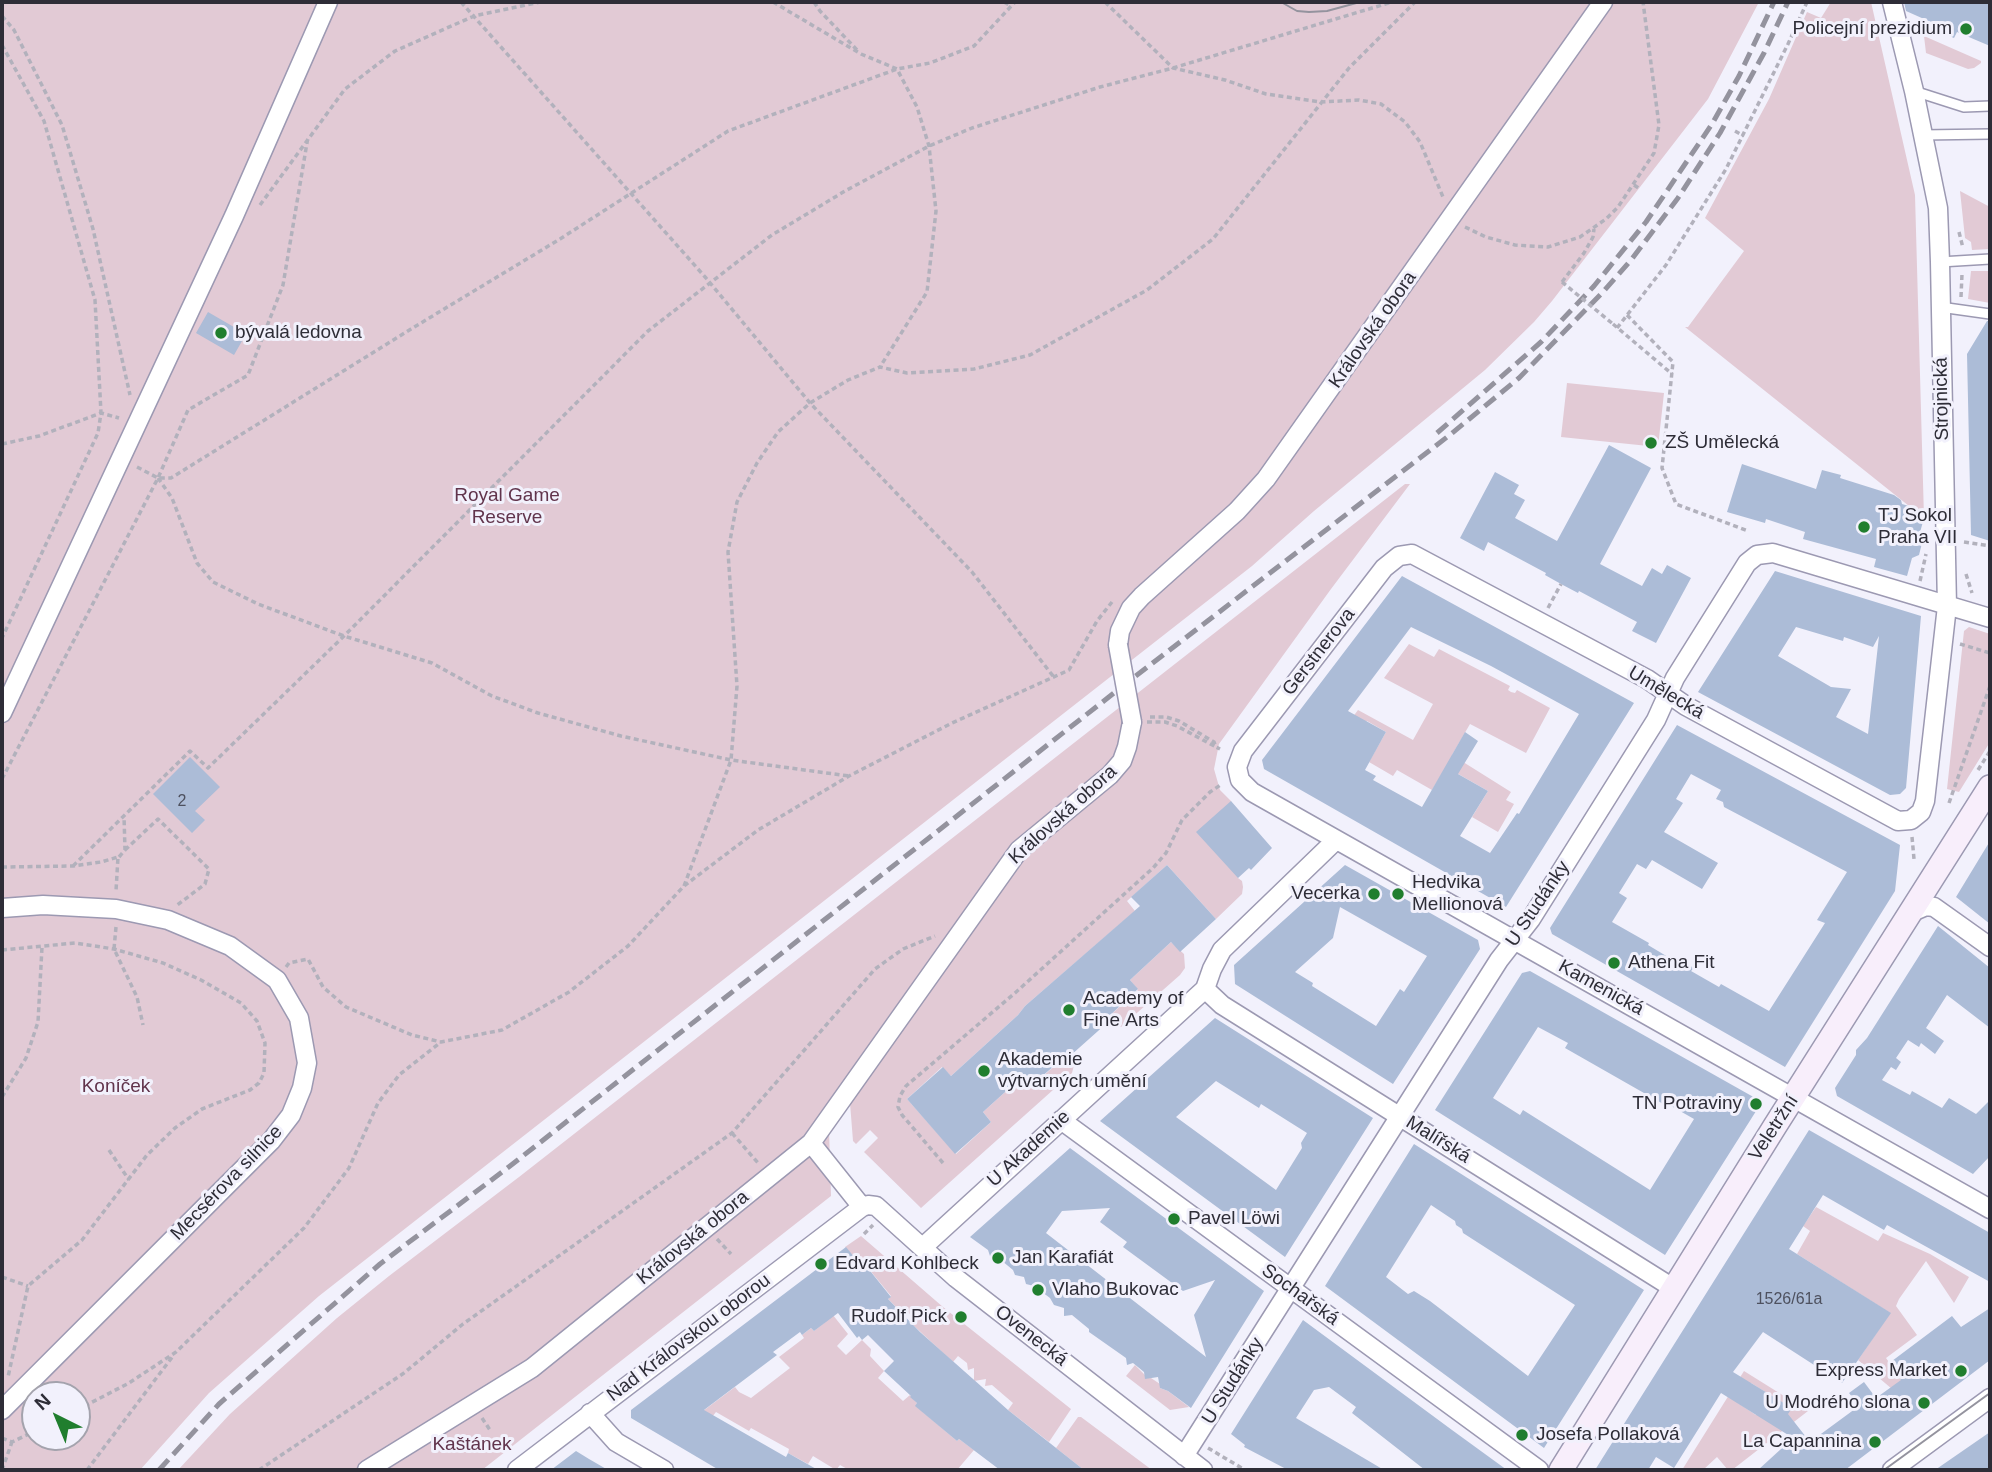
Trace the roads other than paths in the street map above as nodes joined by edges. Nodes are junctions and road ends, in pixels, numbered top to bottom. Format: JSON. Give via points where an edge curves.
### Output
{"nodes":[{"id":1,"x":328,"y":2,"type":"edge"},
{"id":2,"x":1603,"y":2,"type":"edge"},
{"id":3,"x":1892,"y":2,"type":"edge"},
{"id":4,"x":1914,"y":91,"type":"junction"},
{"id":5,"x":1990,"y":106,"type":"edge"},
{"id":6,"x":1990,"y":134,"type":"edge"},
{"id":7,"x":1923,"y":135,"type":"junction"},
{"id":8,"x":1990,"y":259,"type":"edge"},
{"id":9,"x":1940,"y":262,"type":"junction"},
{"id":10,"x":1940,"y":307,"type":"junction"},
{"id":11,"x":1990,"y":314,"type":"edge"},
{"id":12,"x":1398,"y":556,"type":"joint"},
{"id":13,"x":1947,"y":606,"type":"junction"},
{"id":14,"x":1990,"y":618,"type":"edge"},
{"id":15,"x":1668,"y":696,"type":"junction"},
{"id":16,"x":2,"y":713,"type":"edge"},
{"id":17,"x":1238,"y":773,"type":"joint"},
{"id":18,"x":1990,"y":787,"type":"edge"},
{"id":19,"x":1925,"y":801,"type":"joint"},
{"id":20,"x":1336,"y":840,"type":"junction"},
{"id":21,"x":2,"y":908,"type":"edge"},
{"id":22,"x":1912,"y":912,"type":"junction"},
{"id":23,"x":1514,"y":940,"type":"junction"},
{"id":24,"x":1990,"y":947,"type":"edge"},
{"id":25,"x":1205,"y":989,"type":"junction"},
{"id":26,"x":1794,"y":1097,"type":"junction"},
{"id":27,"x":1400,"y":1116,"type":"junction"},
{"id":28,"x":1061,"y":1120,"type":"junction"},
{"id":29,"x":811,"y":1143,"type":"junction"},
{"id":30,"x":1988,"y":1203,"type":"edge"},
{"id":31,"x":862,"y":1207,"type":"junction"},
{"id":32,"x":923,"y":1247,"type":"junction"},
{"id":33,"x":1291,"y":1288,"type":"junction"},
{"id":34,"x":1674,"y":1288,"type":"junction"},
{"id":35,"x":1990,"y":1398,"type":"edge"},
{"id":36,"x":5,"y":1406,"type":"edge"},
{"id":37,"x":590,"y":1413,"type":"junction"},
{"id":38,"x":1184,"y":1456,"type":"junction"},
{"id":39,"x":367,"y":1470,"type":"edge"},
{"id":40,"x":517,"y":1470,"type":"edge"},
{"id":41,"x":664,"y":1470,"type":"edge"},
{"id":42,"x":1203,"y":1470,"type":"edge"},
{"id":43,"x":1539,"y":1470,"type":"edge"},
{"id":44,"x":1561,"y":1470,"type":"edge"},
{"id":45,"x":1892,"y":1470,"type":"edge"}],
"edges":[{"from":1,"to":16,"type":"street","via":[[234,216]]},
{"from":2,"to":29,"type":"street","name":"Královská obora","bridge":true,"via":[[1266,478],[1237,511],[1131,608],[1118,645],[1140,720],[1122,761],[1018,850]]},
{"from":3,"to":4,"type":"street","name":"Strojnická"},
{"from":4,"to":5,"type":"lane","via":[[1964,107]]},
{"from":4,"to":7,"type":"street","name":"Strojnická"},
{"from":6,"to":7,"type":"lane"},
{"from":7,"to":9,"type":"street","name":"Strojnická","via":[[1938,208]]},
{"from":8,"to":9,"type":"lane"},
{"from":9,"to":10,"type":"street","name":"Strojnická"},
{"from":10,"to":11,"type":"lane"},
{"from":10,"to":13,"type":"street","name":"Strojnická"},
{"from":12,"to":15,"type":"street","name":"Umělecká","via":[[1419,556],[1647,679]]},
{"from":12,"to":17,"type":"street","name":"Gerstnerova","via":[[1243,751]]},
{"from":13,"to":14,"type":"street","name":"U Studánky"},
{"from":13,"to":15,"type":"street","name":"U Studánky","via":[[1773,552],[1757,555],[1743,569]]},
{"from":13,"to":19,"type":"street","name":"Strojnická"},
{"from":15,"to":19,"type":"street","name":"Umělecká","via":[[1898,821],[1917,817]]},
{"from":15,"to":23,"type":"street","name":"U Studánky"},
{"from":17,"to":20,"type":"street","name":"Kamenická","via":[[1252,792]]},
{"from":18,"to":22,"type":"main road","name":"Veletržní"},
{"from":20,"to":23,"type":"street","name":"Kamenická"},
{"from":20,"to":25,"type":"street","name":"U Akademie","via":[[1222,950]]},
{"from":21,"to":36,"type":"street","name":"Mecsérova silnice","via":[[116,909],[168,920],[230,946],[276,980],[299,1018],[307,1063],[290,1115],[271,1141]]},
{"from":22,"to":24,"type":"street","via":[[1934,907]]},
{"from":22,"to":26,"type":"main road","name":"Veletržní"},
{"from":23,"to":26,"type":"street","name":"Kamenická"},
{"from":23,"to":27,"type":"street","name":"U Studánky"},
{"from":25,"to":27,"type":"street","name":"Malířská","via":[[1222,1005]]},
{"from":25,"to":28,"type":"street","name":"U Akademie"},
{"from":26,"to":30,"type":"street","name":"Kamenická"},
{"from":26,"to":34,"type":"main road","name":"Veletržní"},
{"from":27,"to":33,"type":"street","name":"U Studánky"},
{"from":27,"to":34,"type":"street","name":"Malířská"},
{"from":28,"to":32,"type":"street","name":"U Akademie"},
{"from":28,"to":33,"type":"street","name":"Sochařská"},
{"from":29,"to":31,"type":"street"},
{"from":29,"to":39,"type":"street","name":"Královská obora","via":[[532,1368]]},
{"from":31,"to":32,"type":"street","name":"Ovenecká","via":[[876,1206]]},
{"from":31,"to":37,"type":"street","name":"Nad Královskou oborou"},
{"from":32,"to":38,"type":"street","name":"Ovenecká","via":[[956,1278]]},
{"from":33,"to":38,"type":"street","name":"U Studánky"},
{"from":33,"to":43,"type":"street","name":"Sochařská"},
{"from":34,"to":44,"type":"main road","name":"Veletržní"},
{"from":35,"to":45,"type":"street"},
{"from":37,"to":40,"type":"street","name":"Nad Královskou oborou"},
{"from":37,"to":41,"type":"street","via":[[616,1442]]},
{"from":38,"to":42,"type":"street","name":"Ovenecká"}]}
